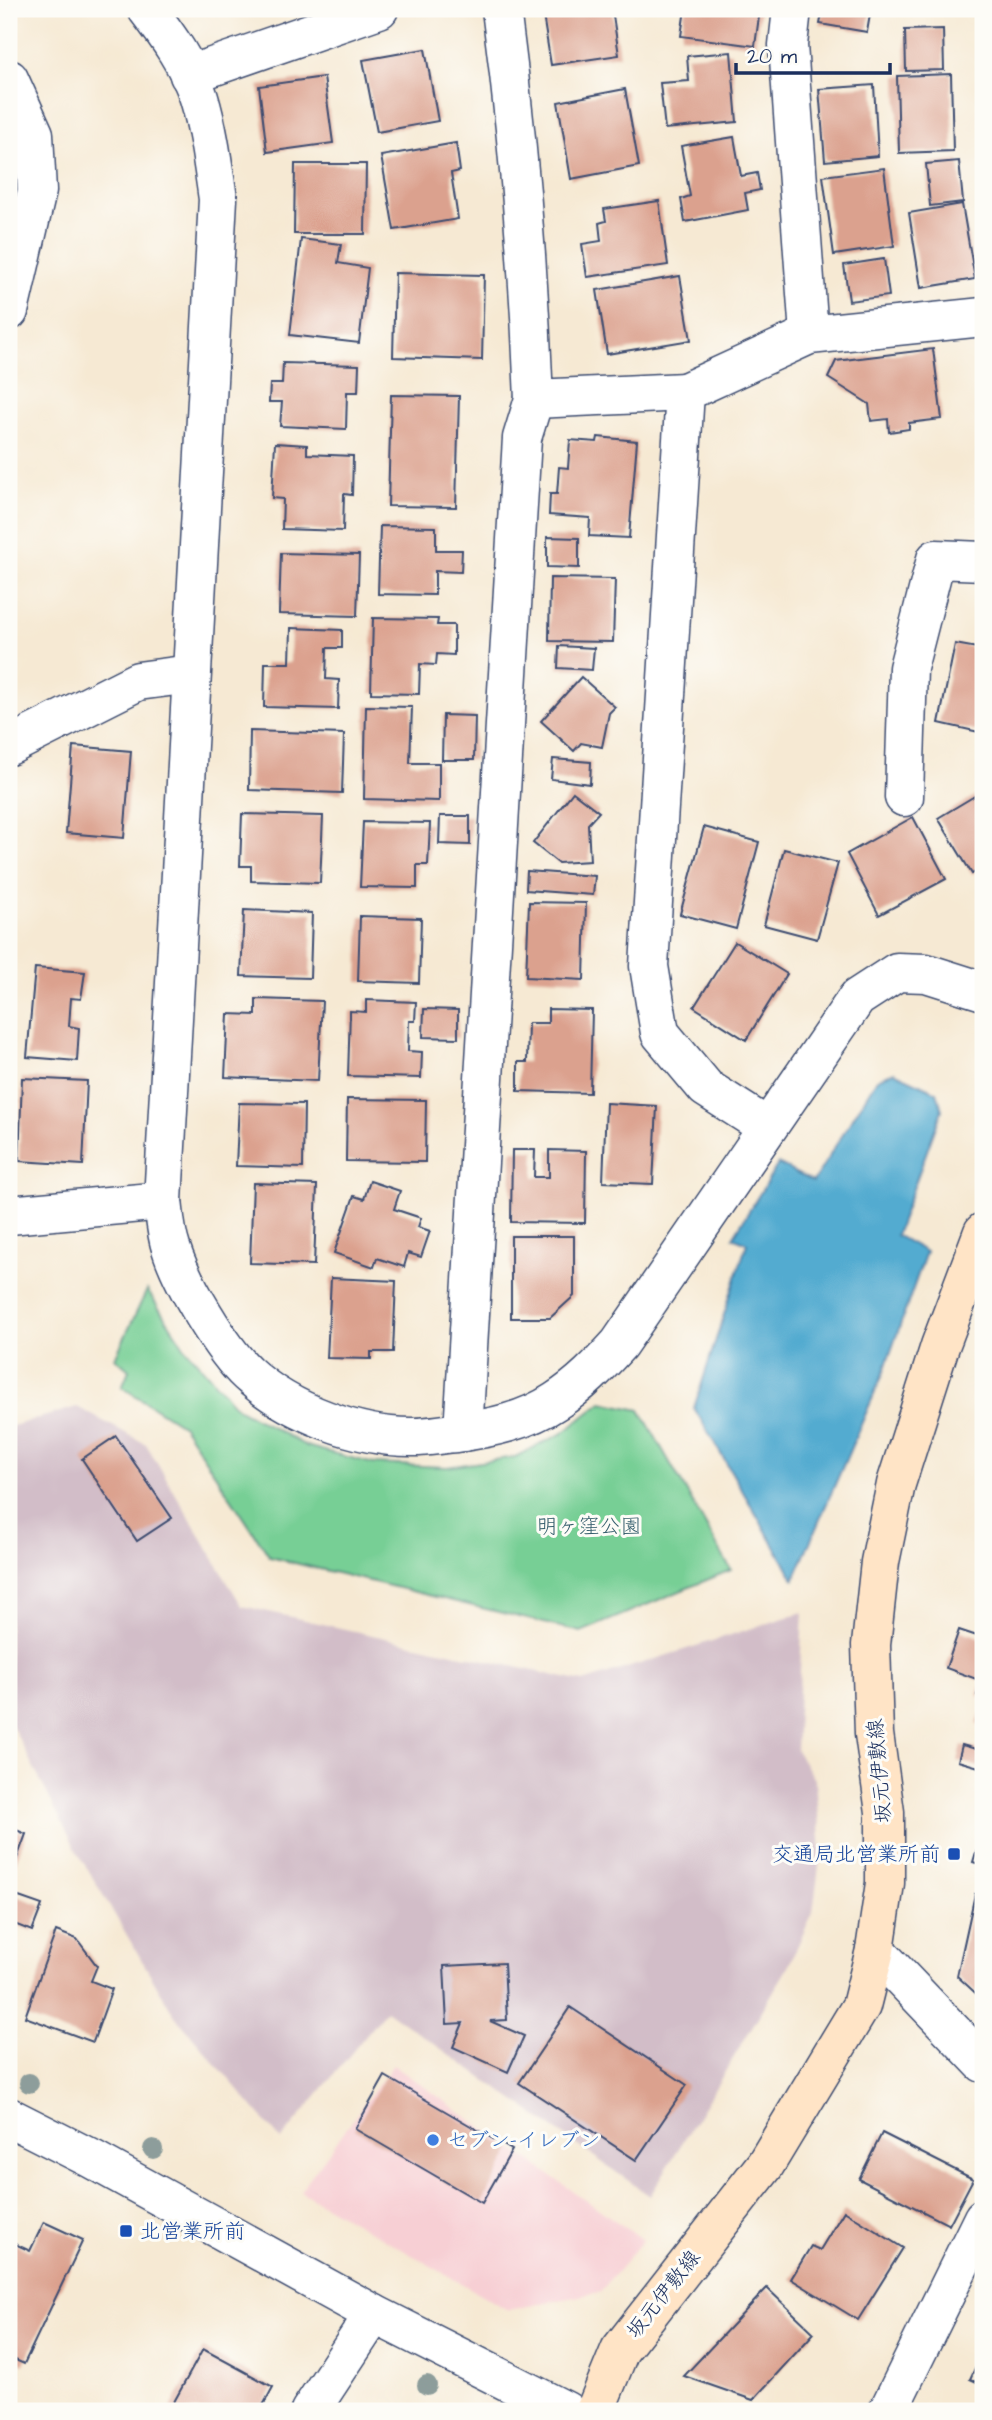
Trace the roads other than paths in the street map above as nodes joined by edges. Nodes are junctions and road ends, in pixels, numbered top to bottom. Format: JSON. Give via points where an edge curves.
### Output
{"nodes":[{"id":1,"x":147,"y":9,"type":"edge"},
{"id":2,"x":379,"y":9,"type":"edge"},
{"id":3,"x":501,"y":9,"type":"edge"},
{"id":4,"x":792,"y":9,"type":"edge"},
{"id":5,"x":188,"y":75,"type":"junction"},
{"id":6,"x":9,"y":79,"type":"edge"},
{"id":7,"x":9,"y":311,"type":"edge"},
{"id":8,"x":983,"y":317,"type":"edge"},
{"id":9,"x":808,"y":335,"type":"junction"},
{"id":10,"x":685,"y":392,"type":"junction"},
{"id":11,"x":534,"y":399,"type":"junction"},
{"id":12,"x":983,"y":561,"type":"edge"},
{"id":13,"x":191,"y":674,"type":"junction"},
{"id":14,"x":9,"y":746,"type":"edge"},
{"id":15,"x":904,"y":797,"type":"dead end"},
{"id":16,"x":983,"y":991,"type":"edge"},
{"id":17,"x":767,"y":1127,"type":"junction"},
{"id":18,"x":163,"y":1201,"type":"junction"},
{"id":19,"x":9,"y":1215,"type":"edge"},
{"id":20,"x":983,"y":1232,"type":"edge"},
{"id":21,"x":463,"y":1432,"type":"junction"},
{"id":22,"x":875,"y":1950,"type":"junction"},
{"id":23,"x":983,"y":2063,"type":"edge"},
{"id":24,"x":9,"y":2117,"type":"edge"},
{"id":25,"x":983,"y":2218,"type":"edge"},
{"id":26,"x":374,"y":2314,"type":"junction"},
{"id":27,"x":310,"y":2411,"type":"edge"},
{"id":28,"x":566,"y":2411,"type":"edge"},
{"id":29,"x":595,"y":2411,"type":"edge"},
{"id":30,"x":888,"y":2411,"type":"edge"}],
"edges":[{"from":1,"to":5,"type":"street","via":[[171,41]]},
{"from":2,"to":5,"type":"street"},
{"from":3,"to":11,"type":"street","via":[[530,289]]},
{"from":4,"to":9,"type":"street","via":[[788,44]]},
{"from":5,"to":13,"type":"street","via":[[198,95],[218,199]]},
{"from":6,"to":7,"type":"street","via":[[34,134],[37,191]]},
{"from":8,"to":9,"type":"street"},
{"from":9,"to":10,"type":"street"},
{"from":10,"to":11,"type":"street"},
{"from":10,"to":17,"type":"street","via":[[649,966],[660,1033],[706,1087]]},
{"from":11,"to":21,"type":"street","via":[[523,438]]},
{"from":12,"to":15,"type":"street","via":[[936,559],[908,668]]},
{"from":13,"to":14,"type":"street","via":[[138,681]]},
{"from":13,"to":18,"type":"street"},
{"from":16,"to":17,"type":"street","via":[[926,973],[897,972],[874,986],[856,998]]},
{"from":17,"to":21,"type":"street","via":[[619,1344],[588,1378],[526,1417],[491,1429]]},
{"from":18,"to":19,"type":"street"},
{"from":18,"to":21,"type":"street","via":[[171,1248],[191,1294],[248,1374],[283,1399],[330,1422],[376,1434],[414,1437]]},
{"from":20,"to":22,"type":"main road","name":"坂元伊敷線","via":[[896,1484],[880,1562],[871,1644],[874,1734],[885,1812],[885,1871]]},
{"from":22,"to":23,"type":"street"},
{"from":22,"to":29,"type":"main road","name":"坂元伊敷線","via":[[861,2006],[822,2074],[765,2165],[620,2350]]},
{"from":24,"to":26,"type":"street"},
{"from":25,"to":30,"type":"street"},
{"from":26,"to":27,"type":"street"},
{"from":26,"to":28,"type":"street"}]}
